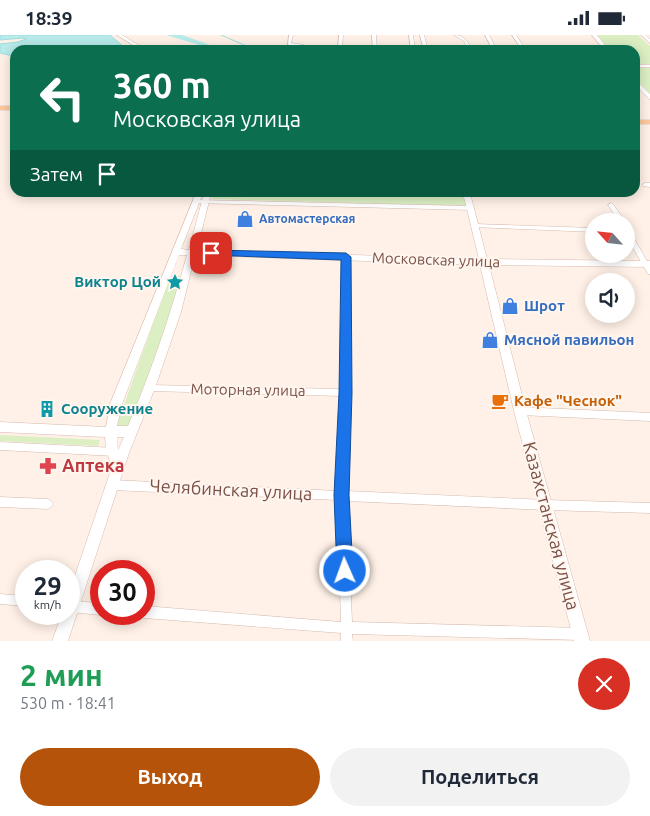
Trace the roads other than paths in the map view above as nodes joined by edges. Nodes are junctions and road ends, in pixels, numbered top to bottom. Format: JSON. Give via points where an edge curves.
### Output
{"nodes":[{"id":1,"x":119,"y":35,"type":"edge"},
{"id":2,"x":291,"y":35,"type":"edge"},
{"id":3,"x":456,"y":35,"type":"edge"},
{"id":4,"x":594,"y":35,"type":"edge"},
{"id":5,"x":643,"y":35,"type":"edge"},
{"id":6,"x":650,"y":42,"type":"edge"},
{"id":7,"x":136,"y":45,"type":"edge"},
{"id":8,"x":303,"y":45,"type":"edge"},
{"id":9,"x":468,"y":45,"type":"edge"},
{"id":10,"x":603,"y":45,"type":"edge"},
{"id":11,"x":640,"y":87,"type":"edge"},
{"id":12,"x":650,"y":98,"type":"edge"},
{"id":13,"x":202,"y":197,"type":"edge"},
{"id":14,"x":469,"y":197,"type":"edge"},
{"id":15,"x":611,"y":205,"type":"dead end"},
{"id":16,"x":472,"y":208,"type":"junction"},
{"id":17,"x":616,"y":213,"type":"edge"},
{"id":18,"x":475,"y":226,"type":"junction"},
{"id":19,"x":585,"y":229,"type":"edge"},
{"id":20,"x":635,"y":244,"type":"edge"},
{"id":21,"x":177,"y":252,"type":"junction"},
{"id":22,"x":192,"y":252,"type":"junction"},
{"id":23,"x":346,"y":257,"type":"junction"},
{"id":24,"x":484,"y":262,"type":"junction"},
{"id":25,"x":649,"y":267,"type":"edge"},
{"id":26,"x":150,"y":388,"type":"junction"},
{"id":27,"x":346,"y":393,"type":"junction"},
{"id":28,"x":520,"y":411,"type":"junction"},
{"id":29,"x":650,"y":417,"type":"edge"},
{"id":30,"x":0,"y":427,"type":"edge"},
{"id":31,"x":132,"y":431,"type":"junction"},
{"id":32,"x":110,"y":432,"type":"junction"},
{"id":33,"x":0,"y":446,"type":"edge"},
{"id":34,"x":117,"y":453,"type":"junction"},
{"id":35,"x":112,"y":485,"type":"junction"},
{"id":36,"x":342,"y":495,"type":"junction"},
{"id":37,"x":0,"y":502,"type":"edge"},
{"id":38,"x":48,"y":504,"type":"dead end"},
{"id":39,"x":546,"y":505,"type":"junction"},
{"id":40,"x":650,"y":508,"type":"edge"},
{"id":41,"x":80,"y":577,"type":"edge"},
{"id":42,"x":0,"y":599,"type":"edge"},
{"id":43,"x":15,"y":600,"type":"edge"},
{"id":44,"x":155,"y":613,"type":"edge"},
{"id":45,"x":65,"y":625,"type":"edge"},
{"id":46,"x":347,"y":628,"type":"junction"},
{"id":47,"x":581,"y":637,"type":"edge"},
{"id":48,"x":60,"y":641,"type":"edge"},
{"id":49,"x":347,"y":641,"type":"edge"}],
"edges":[{"from":1,"to":7,"type":"street"},
{"from":2,"to":8,"type":"street","via":[[289,44]]},
{"from":3,"to":9,"type":"street"},
{"from":4,"to":10,"type":"street"},
{"from":5,"to":6,"type":"street"},
{"from":11,"to":12,"type":"street"},
{"from":13,"to":16,"type":"street"},
{"from":13,"to":21,"type":"street"},
{"from":13,"to":22,"type":"street"},
{"from":14,"to":16,"type":"street","name":"Казахстанская улица"},
{"from":15,"to":17,"type":"street"},
{"from":16,"to":18,"type":"street","name":"Казахстанская улица"},
{"from":18,"to":19,"type":"street"},
{"from":18,"to":24,"type":"street","name":"Казахстанская улица"},
{"from":20,"to":25,"type":"street"},
{"from":21,"to":22,"type":"street","name":"Московская улица"},
{"from":21,"to":32,"type":"street","via":[[116,404]]},
{"from":22,"to":23,"type":"street","name":"Московская улица"},
{"from":22,"to":26,"type":"street"},
{"from":23,"to":24,"type":"street","name":"Московская улица"},
{"from":23,"to":27,"type":"street"},
{"from":24,"to":25,"type":"street","name":"Московская улица"},
{"from":24,"to":28,"type":"street","name":"Казахстанская улица"},
{"from":26,"to":27,"type":"street","name":"Моторная улица"},
{"from":26,"to":31,"type":"street"},
{"from":27,"to":36,"type":"street"},
{"from":28,"to":29,"type":"street"},
{"from":28,"to":39,"type":"street","name":"Казахстанская улица"},
{"from":30,"to":32,"type":"street"},
{"from":31,"to":32,"type":"street"},
{"from":31,"to":34,"type":"street"},
{"from":32,"to":34,"type":"street"},
{"from":33,"to":34,"type":"street"},
{"from":34,"to":35,"type":"street","via":[[118,467]]},
{"from":35,"to":36,"type":"street","name":"Челябинская улица"},
{"from":35,"to":41,"type":"street"},
{"from":36,"to":39,"type":"street","name":"Челябинская улица"},
{"from":36,"to":46,"type":"street"},
{"from":37,"to":38,"type":"street"},
{"from":39,"to":40,"type":"street","name":"Челябинская улица"},
{"from":39,"to":47,"type":"street","name":"Казахстанская улица"},
{"from":42,"to":43,"type":"street"},
{"from":44,"to":46,"type":"street"},
{"from":45,"to":48,"type":"street"},
{"from":46,"to":47,"type":"street"},
{"from":46,"to":49,"type":"street"}]}
